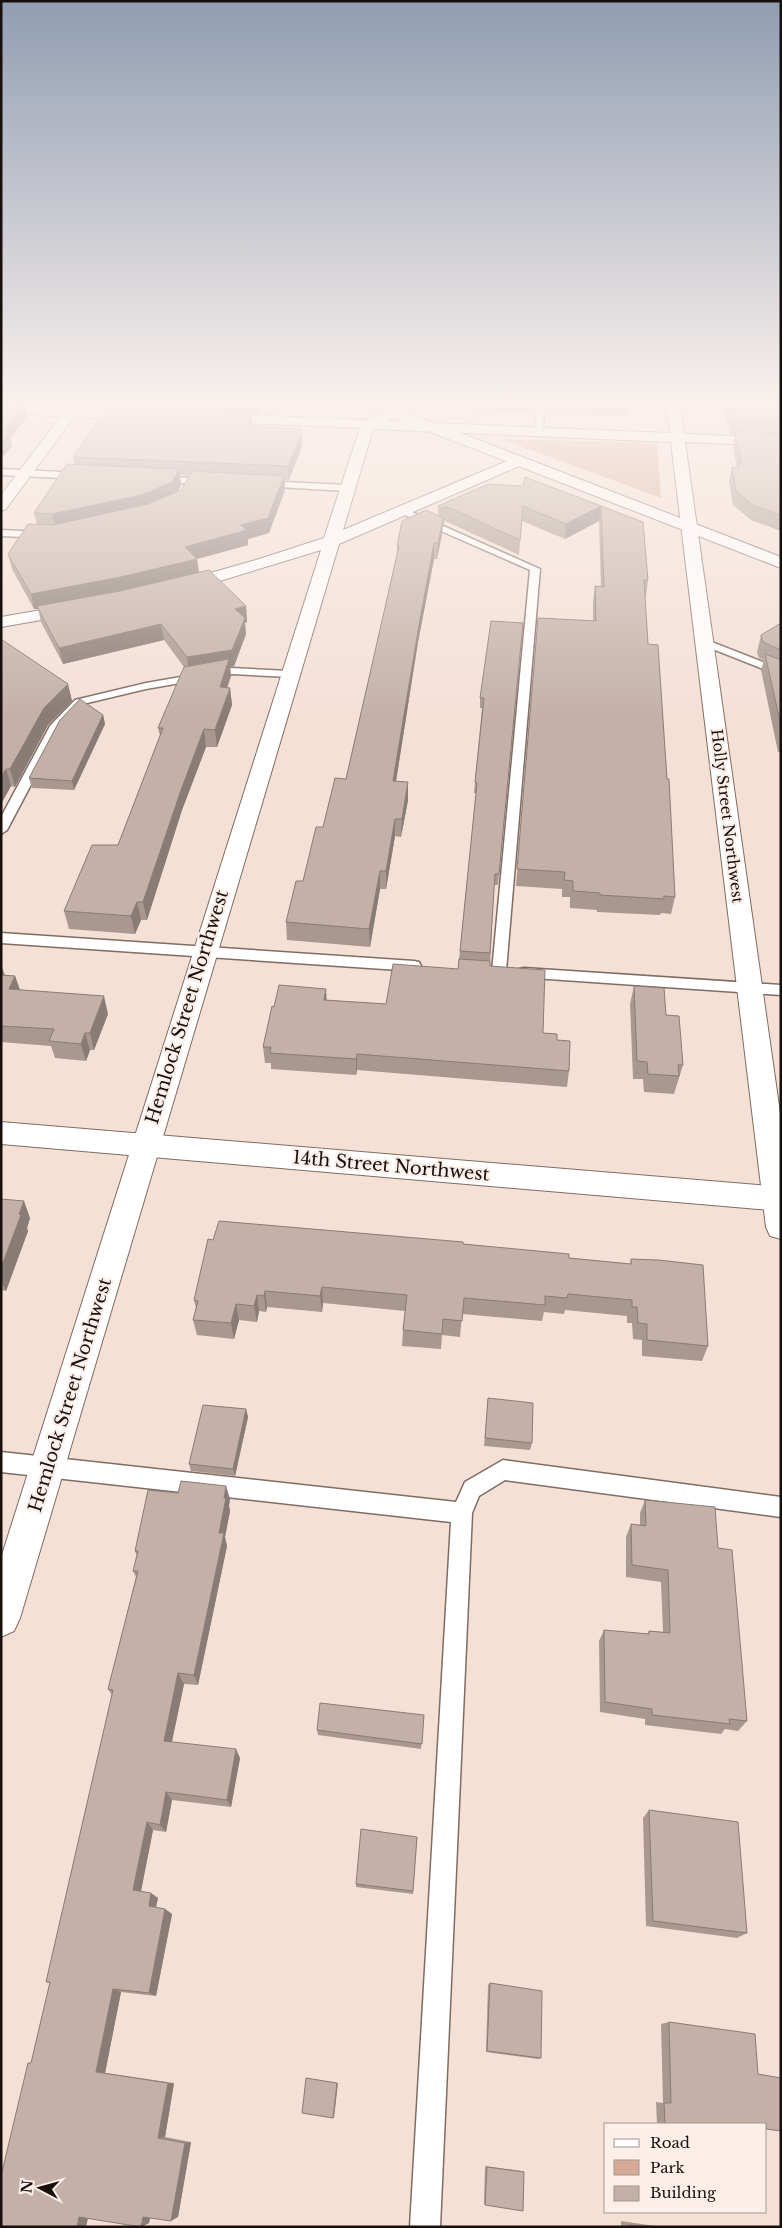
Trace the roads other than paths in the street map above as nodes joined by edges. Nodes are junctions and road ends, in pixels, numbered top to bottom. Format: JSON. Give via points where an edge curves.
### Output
{"nodes":[{"id":1,"x":341,"y":509,"type":"edge"},
{"id":2,"x":407,"y":509,"type":"edge"},
{"id":3,"x":643,"y":509,"type":"edge"},
{"id":4,"x":687,"y":509,"type":"edge"},
{"id":5,"x":402,"y":511,"type":"junction"},
{"id":6,"x":689,"y":527,"type":"junction"},
{"id":7,"x":1,"y":533,"type":"edge"},
{"id":8,"x":56,"y":535,"type":"edge"},
{"id":9,"x":330,"y":541,"type":"junction"},
{"id":10,"x":781,"y":562,"type":"edge"},
{"id":11,"x":165,"y":590,"type":"edge"},
{"id":12,"x":94,"y":606,"type":"edge"},
{"id":13,"x":1,"y":622,"type":"edge"},
{"id":14,"x":704,"y":642,"type":"junction"},
{"id":15,"x":781,"y":673,"type":"edge"},
{"id":16,"x":290,"y":674,"type":"junction"},
{"id":17,"x":1,"y":830,"type":"edge"},
{"id":18,"x":1,"y":938,"type":"edge"},
{"id":19,"x":204,"y":952,"type":"junction"},
{"id":20,"x":430,"y":967,"type":"edge"},
{"id":21,"x":494,"y":971,"type":"joint"},
{"id":22,"x":749,"y":987,"type":"junction"},
{"id":23,"x":781,"y":990,"type":"edge"},
{"id":24,"x":1,"y":1133,"type":"edge"},
{"id":25,"x":144,"y":1145,"type":"junction"},
{"id":26,"x":779,"y":1199,"type":"edge"},
{"id":27,"x":781,"y":1227,"type":"edge"},
{"id":28,"x":1,"y":1462,"type":"edge"},
{"id":29,"x":48,"y":1467,"type":"junction"},
{"id":30,"x":781,"y":1507,"type":"edge"},
{"id":31,"x":462,"y":1513,"type":"junction"},
{"id":32,"x":1,"y":1618,"type":"edge"},
{"id":33,"x":425,"y":2227,"type":"edge"}],
"edges":[{"from":1,"to":9,"type":"street","name":"Hemlock Street Northwest"},
{"from":2,"to":5,"type":"street"},
{"from":3,"to":6,"type":"street"},
{"from":4,"to":6,"type":"street","name":"Holly Street Northwest"},
{"from":5,"to":9,"type":"street"},
{"from":5,"to":21,"type":"lane","via":[[535,569]]},
{"from":6,"to":10,"type":"street"},
{"from":6,"to":14,"type":"street","name":"Holly Street Northwest"},
{"from":7,"to":8,"type":"lane"},
{"from":9,"to":11,"type":"street","via":[[245,570]]},
{"from":9,"to":16,"type":"street","name":"Hemlock Street Northwest"},
{"from":12,"to":13,"type":"street"},
{"from":14,"to":15,"type":"lane"},
{"from":14,"to":22,"type":"street","name":"Holly Street Northwest"},
{"from":16,"to":17,"type":"lane","via":[[232,671],[79,702],[56,726]]},
{"from":16,"to":19,"type":"street","name":"Hemlock Street Northwest"},
{"from":18,"to":19,"type":"lane"},
{"from":19,"to":20,"type":"lane"},
{"from":19,"to":25,"type":"street","name":"Hemlock Street Northwest"},
{"from":21,"to":22,"type":"lane"},
{"from":22,"to":23,"type":"lane"},
{"from":22,"to":26,"type":"street","name":"Holly Street Northwest"},
{"from":24,"to":25,"type":"street","name":"14th Street Northwest"},
{"from":25,"to":26,"type":"street","name":"14th Street Northwest"},
{"from":25,"to":29,"type":"street","name":"Hemlock Street Northwest"},
{"from":26,"to":27,"type":"street","name":"Holly Street Northwest"},
{"from":28,"to":29,"type":"lane"},
{"from":29,"to":31,"type":"lane"},
{"from":29,"to":32,"type":"street","name":"Hemlock Street Northwest"},
{"from":30,"to":31,"type":"lane","via":[[503,1470],[472,1489]]},
{"from":31,"to":33,"type":"lane"}]}
